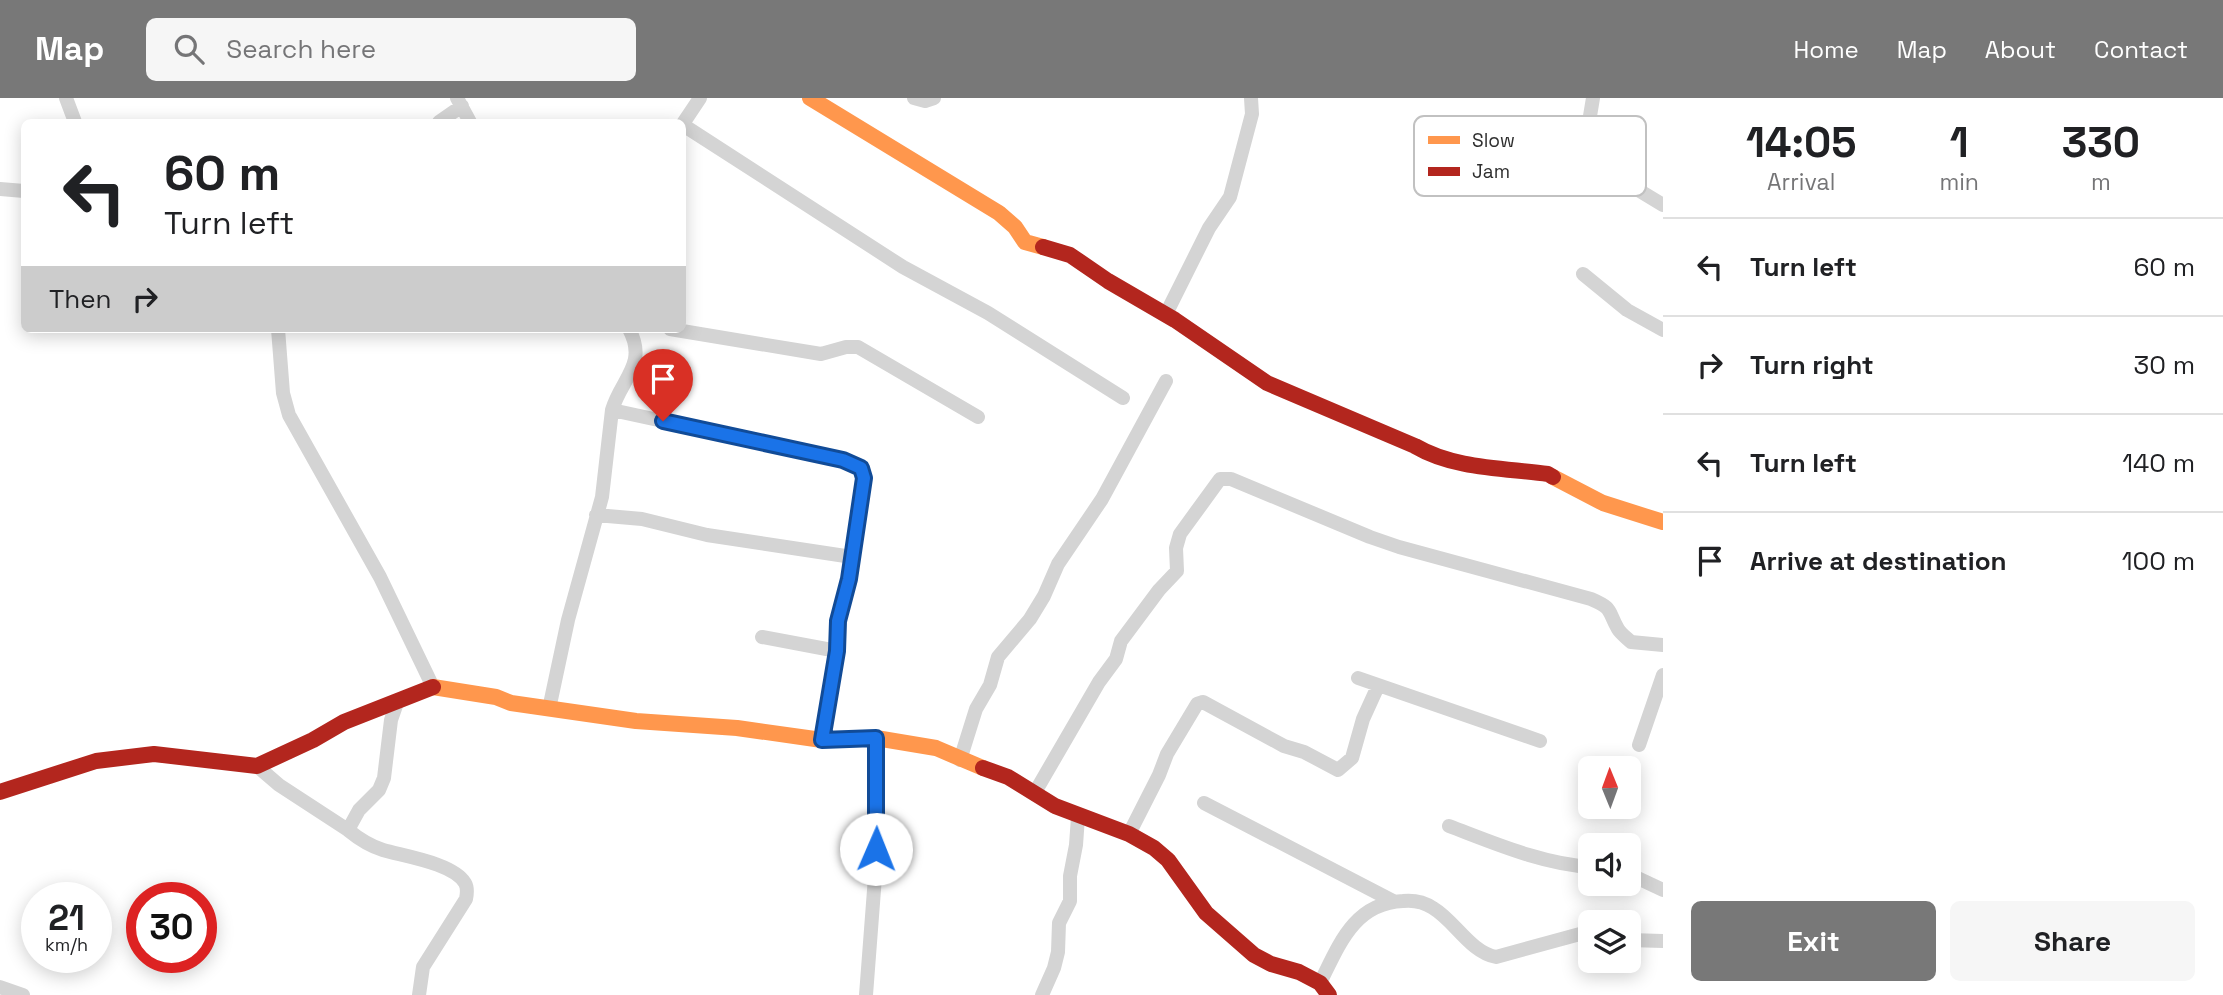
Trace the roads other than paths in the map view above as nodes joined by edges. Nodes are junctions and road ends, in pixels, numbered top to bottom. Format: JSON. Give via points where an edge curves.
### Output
{"nodes":[{"id":1,"x":66,"y":98,"type":"edge"},
{"id":2,"x":700,"y":98,"type":"edge"},
{"id":3,"x":810,"y":98,"type":"edge"},
{"id":4,"x":914,"y":98,"type":"edge"},
{"id":5,"x":934,"y":98,"type":"edge"},
{"id":6,"x":1251,"y":98,"type":"edge"},
{"id":7,"x":1593,"y":98,"type":"edge"},
{"id":8,"x":459,"y":102,"type":"edge"},
{"id":9,"x":1590,"y":116,"type":"edge"},
{"id":10,"x":74,"y":119,"type":"edge"},
{"id":11,"x":442,"y":119,"type":"edge"},
{"id":12,"x":468,"y":119,"type":"edge"},
{"id":13,"x":686,"y":120,"type":"edge"},
{"id":14,"x":686,"y":127,"type":"edge"},
{"id":15,"x":0,"y":189,"type":"edge"},
{"id":16,"x":21,"y":191,"type":"edge"},
{"id":17,"x":1646,"y":195,"type":"edge"},
{"id":18,"x":1663,"y":205,"type":"edge"},
{"id":19,"x":1584,"y":274,"type":"dead end"},
{"id":20,"x":1166,"y":314,"type":"junction"},
{"id":21,"x":1663,"y":330,"type":"edge"},
{"id":22,"x":686,"y":332,"type":"edge"},
{"id":23,"x":278,"y":333,"type":"edge"},
{"id":24,"x":631,"y":333,"type":"edge"},
{"id":25,"x":1166,"y":381,"type":"dead end"},
{"id":26,"x":1123,"y":398,"type":"dead end"},
{"id":27,"x":612,"y":410,"type":"junction"},
{"id":28,"x":978,"y":417,"type":"dead end"},
{"id":29,"x":596,"y":515,"type":"junction"},
{"id":30,"x":1663,"y":522,"type":"edge"},
{"id":31,"x":852,"y":557,"type":"junction"},
{"id":32,"x":762,"y":637,"type":"dead end"},
{"id":33,"x":1663,"y":645,"type":"edge"},
{"id":34,"x":837,"y":651,"type":"junction"},
{"id":35,"x":1663,"y":675,"type":"edge"},
{"id":36,"x":1358,"y":678,"type":"dead end"},
{"id":37,"x":433,"y":687,"type":"junction"},
{"id":38,"x":1378,"y":687,"type":"junction"},
{"id":39,"x":398,"y":700,"type":"junction"},
{"id":40,"x":549,"y":709,"type":"junction"},
{"id":41,"x":876,"y":738,"type":"junction"},
{"id":42,"x":822,"y":740,"type":"junction"},
{"id":43,"x":1540,"y":741,"type":"dead end"},
{"id":44,"x":1639,"y":745,"type":"dead end"},
{"id":45,"x":960,"y":760,"type":"junction"},
{"id":46,"x":257,"y":766,"type":"junction"},
{"id":47,"x":0,"y":792,"type":"edge"},
{"id":48,"x":1034,"y":794,"type":"junction"},
{"id":49,"x":1204,"y":803,"type":"dead end"},
{"id":50,"x":1078,"y":817,"type":"junction"},
{"id":51,"x":1449,"y":826,"type":"dead end"},
{"id":52,"x":348,"y":830,"type":"junction"},
{"id":53,"x":1129,"y":834,"type":"junction"},
{"id":54,"x":1578,"y":866,"type":"edge"},
{"id":55,"x":1641,"y":880,"type":"edge"},
{"id":56,"x":1663,"y":890,"type":"edge"},
{"id":57,"x":1393,"y":901,"type":"junction"},
{"id":58,"x":1578,"y":935,"type":"edge"},
{"id":59,"x":1641,"y":940,"type":"edge"},
{"id":60,"x":1663,"y":941,"type":"edge"},
{"id":61,"x":0,"y":987,"type":"edge"},
{"id":62,"x":1324,"y":989,"type":"edge"},
{"id":63,"x":23,"y":995,"type":"edge"},
{"id":64,"x":419,"y":995,"type":"edge"},
{"id":65,"x":866,"y":995,"type":"edge"},
{"id":66,"x":1042,"y":995,"type":"edge"}],
"edges":[{"from":1,"to":10,"type":"street"},
{"from":2,"to":13,"type":"street"},
{"from":3,"to":20,"type":"street","via":[[999,213],[1026,242],[1070,255]]},
{"from":4,"to":5,"type":"street"},
{"from":6,"to":20,"type":"street","via":[[1252,114],[1230,197],[1209,228]]},
{"from":7,"to":9,"type":"street"},
{"from":8,"to":11,"type":"street"},
{"from":8,"to":12,"type":"street"},
{"from":14,"to":26,"type":"street","via":[[903,267],[988,313]]},
{"from":15,"to":16,"type":"street"},
{"from":17,"to":18,"type":"street"},
{"from":19,"to":21,"type":"street","via":[[1627,310]]},
{"from":20,"to":30,"type":"street","via":[[1267,383],[1432,456],[1548,474],[1603,503]]},
{"from":22,"to":28,"type":"street","via":[[821,354],[858,347]]},
{"from":23,"to":37,"type":"street","via":[[289,415],[380,577]]},
{"from":24,"to":27,"type":"street","via":[[636,353],[633,369]]},
{"from":25,"to":45,"type":"street","via":[[1030,619],[998,657]]},
{"from":27,"to":29,"type":"street"},
{"from":27,"to":31,"type":"street","via":[[843,460],[861,468],[864,478]]},
{"from":29,"to":31,"type":"street","via":[[642,519],[707,535]]},
{"from":29,"to":40,"type":"street"},
{"from":31,"to":34,"type":"street","via":[[838,621]]},
{"from":32,"to":34,"type":"street"},
{"from":33,"to":48,"type":"street","via":[[1631,642],[1605,605],[1591,598],[1399,547],[1231,479],[1220,479],[1180,534],[1177,571],[1121,641],[1116,659]]},
{"from":34,"to":42,"type":"street"},
{"from":35,"to":44,"type":"street"},
{"from":36,"to":38,"type":"street"},
{"from":37,"to":39,"type":"street"},
{"from":37,"to":40,"type":"street"},
{"from":38,"to":43,"type":"street"},
{"from":38,"to":53,"type":"street","via":[[1352,758],[1338,770],[1203,702],[1197,704]]},
{"from":39,"to":46,"type":"street"},
{"from":39,"to":52,"type":"street","via":[[384,778]]},
{"from":40,"to":42,"type":"street"},
{"from":41,"to":42,"type":"street"},
{"from":41,"to":45,"type":"street","via":[[936,748]]},
{"from":41,"to":65,"type":"street","via":[[875,877]]},
{"from":45,"to":48,"type":"street","via":[[1007,777]]},
{"from":46,"to":47,"type":"street","via":[[154,754],[124,757],[96,761]]},
{"from":46,"to":52,"type":"street"},
{"from":48,"to":50,"type":"street"},
{"from":49,"to":57,"type":"street"},
{"from":50,"to":53,"type":"street"},
{"from":50,"to":66,"type":"street","via":[[1070,901],[1059,923],[1058,952]]},
{"from":51,"to":54,"type":"street","via":[[1504,847]]},
{"from":52,"to":64,"type":"street","via":[[368,844],[426,861],[465,882],[466,899],[423,967]]},
{"from":53,"to":62,"type":"street","via":[[1168,860],[1206,913],[1254,955]]},
{"from":55,"to":56,"type":"street"},
{"from":57,"to":58,"type":"street","via":[[1414,900],[1433,907],[1488,956]]},
{"from":57,"to":62,"type":"street","via":[[1356,919],[1336,951]]},
{"from":59,"to":60,"type":"street"},
{"from":61,"to":63,"type":"street"}]}
